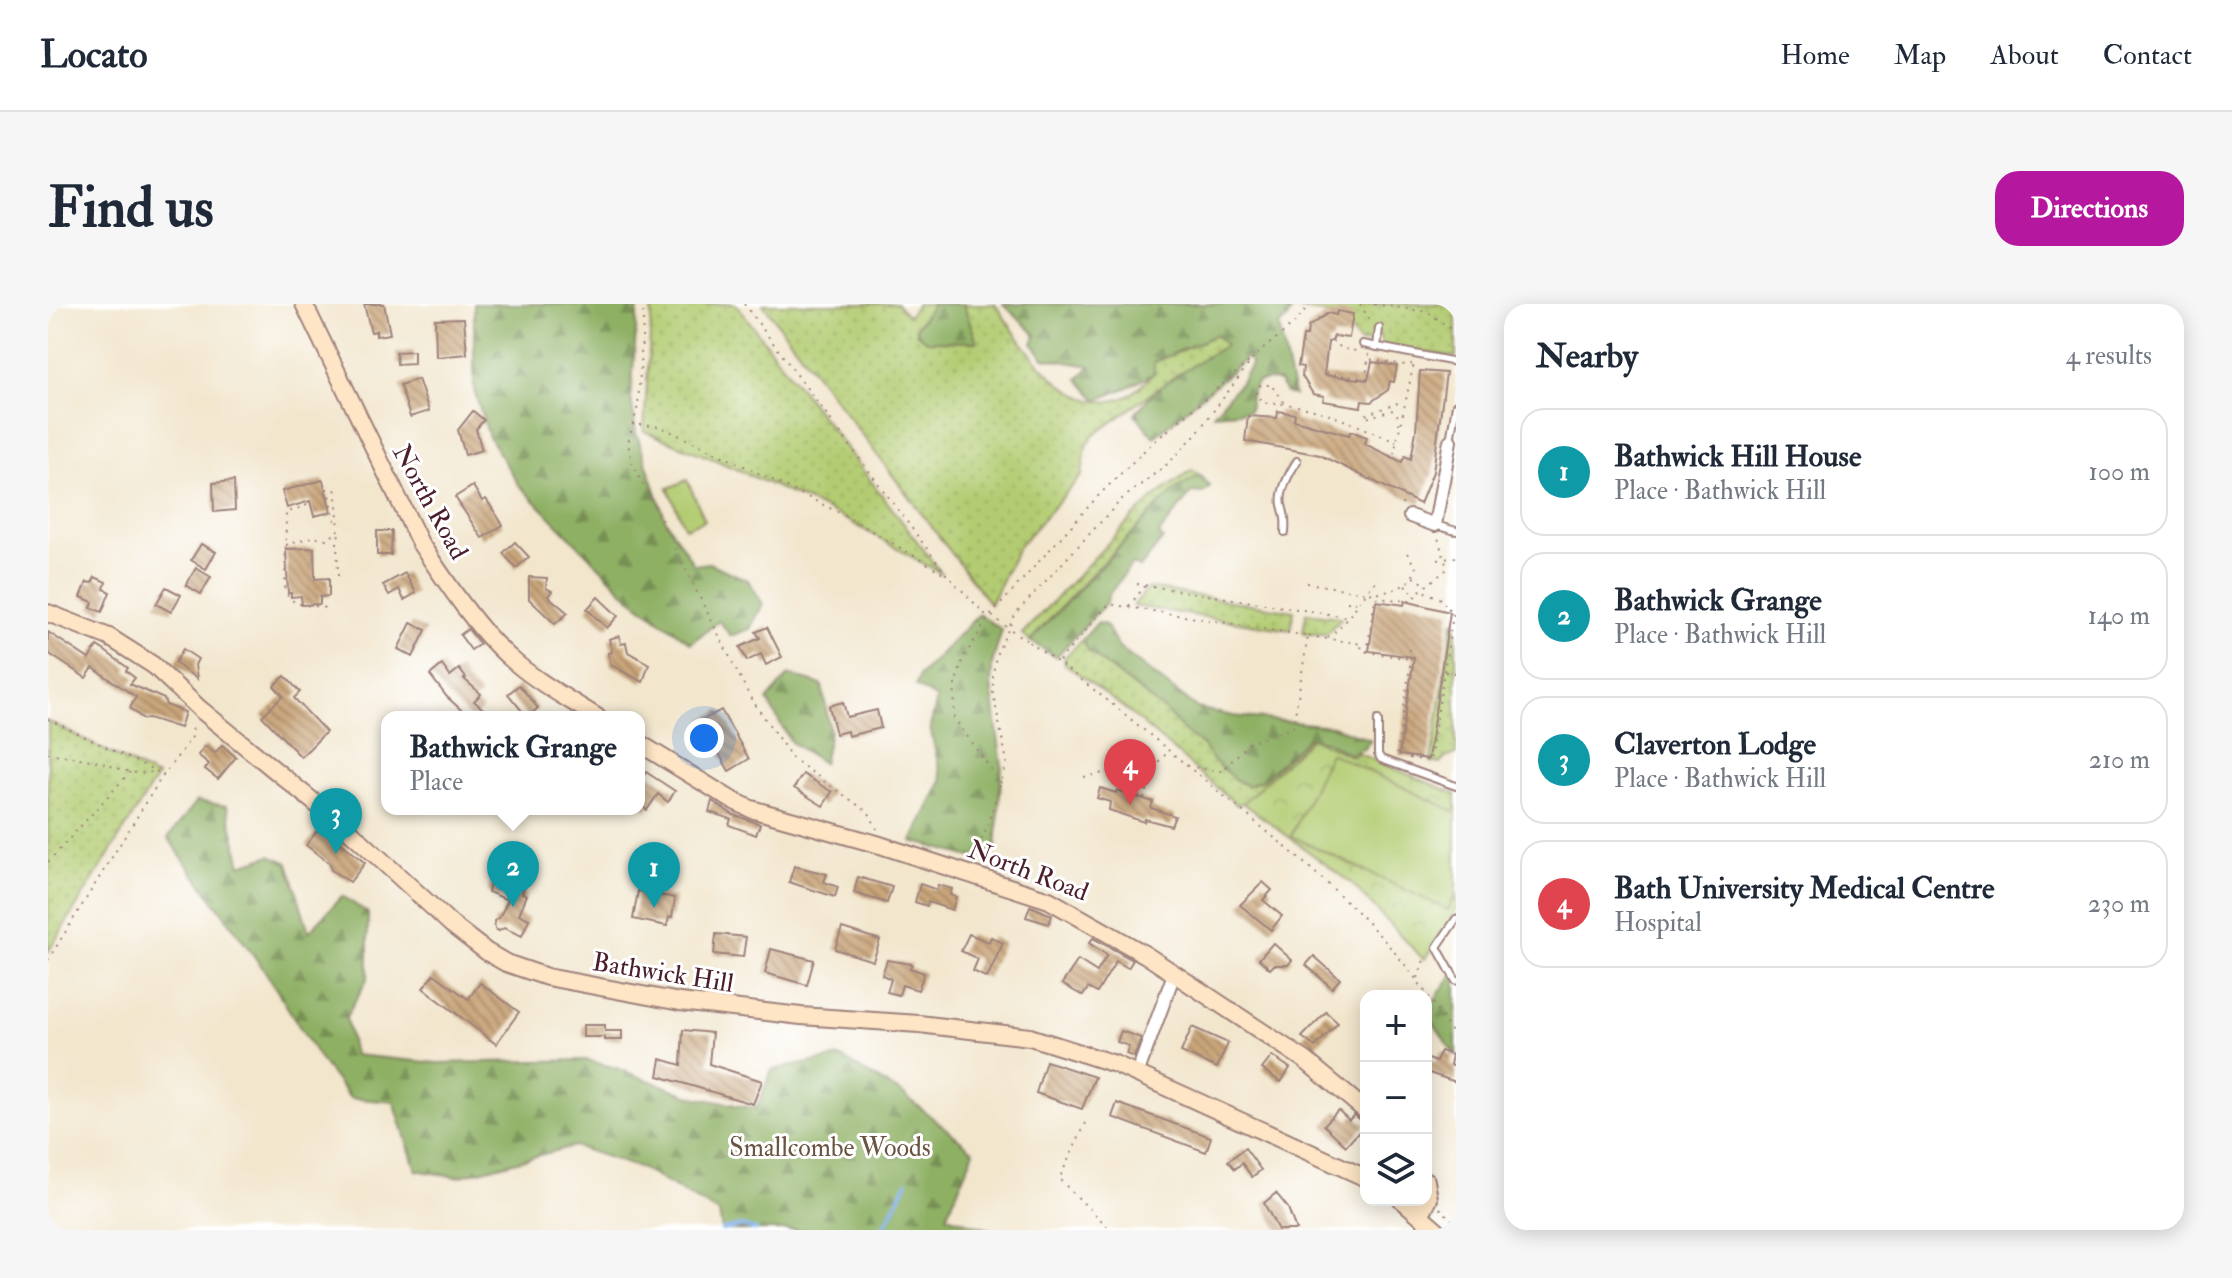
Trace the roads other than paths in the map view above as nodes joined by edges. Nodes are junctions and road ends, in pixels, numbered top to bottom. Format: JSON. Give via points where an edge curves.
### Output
{"nodes":[{"id":1,"x":304,"y":304,"type":"edge"},
{"id":2,"x":1379,"y":331,"type":"road end"},
{"id":3,"x":1363,"y":344,"type":"dead end"},
{"id":4,"x":1377,"y":347,"type":"junction"},
{"id":5,"x":1456,"y":362,"type":"edge"},
{"id":6,"x":1456,"y":405,"type":"edge"},
{"id":7,"x":1450,"y":441,"type":"joint"},
{"id":8,"x":1297,"y":461,"type":"dead end"},
{"id":9,"x":1405,"y":513,"type":"road end"},
{"id":10,"x":1437,"y":526,"type":"junction"},
{"id":11,"x":1456,"y":531,"type":"edge"},
{"id":12,"x":1285,"y":532,"type":"dead end"},
{"id":13,"x":48,"y":613,"type":"edge"},
{"id":14,"x":588,"y":711,"type":"edge"},
{"id":15,"x":1378,"y":720,"type":"dead end"},
{"id":16,"x":645,"y":747,"type":"edge"},
{"id":17,"x":1456,"y":786,"type":"edge"},
{"id":18,"x":1456,"y":919,"type":"edge"},
{"id":19,"x":1174,"y":974,"type":"junction"},
{"id":20,"x":1456,"y":981,"type":"edge"},
{"id":21,"x":1137,"y":1074,"type":"junction"},
{"id":22,"x":1360,"y":1106,"type":"edge"},
{"id":23,"x":1360,"y":1175,"type":"edge"},
{"id":24,"x":1409,"y":1206,"type":"edge"},
{"id":25,"x":1425,"y":1206,"type":"edge"},
{"id":26,"x":1420,"y":1215,"type":"junction"},
{"id":27,"x":1437,"y":1230,"type":"edge"}],
"edges":[{"from":1,"to":14,"type":"street","name":"North Road","via":[[437,569],[506,655]]},
{"from":2,"to":4,"type":"lane"},
{"from":3,"to":4,"type":"lane"},
{"from":4,"to":5,"type":"lane"},
{"from":6,"to":7,"type":"lane"},
{"from":7,"to":10,"type":"street"},
{"from":8,"to":12,"type":"lane","via":[[1281,501]]},
{"from":9,"to":10,"type":"street"},
{"from":10,"to":11,"type":"lane"},
{"from":13,"to":21,"type":"street","name":"Bathwick Hill","via":[[136,653],[353,834],[452,925],[487,952],[527,971],[706,1006],[1005,1032],[1063,1046]]},
{"from":15,"to":17,"type":"lane","via":[[1381,759]]},
{"from":16,"to":19,"type":"street","name":"North Road","via":[[751,809],[1049,900]]},
{"from":18,"to":20,"type":"lane","via":[[1437,947]]},
{"from":19,"to":21,"type":"street"},
{"from":19,"to":22,"type":"street","name":"North Road","via":[[1305,1060]]},
{"from":21,"to":23,"type":"street","name":"Bathwick Hill"},
{"from":24,"to":26,"type":"street"},
{"from":25,"to":26,"type":"street"},
{"from":26,"to":27,"type":"street"}]}
